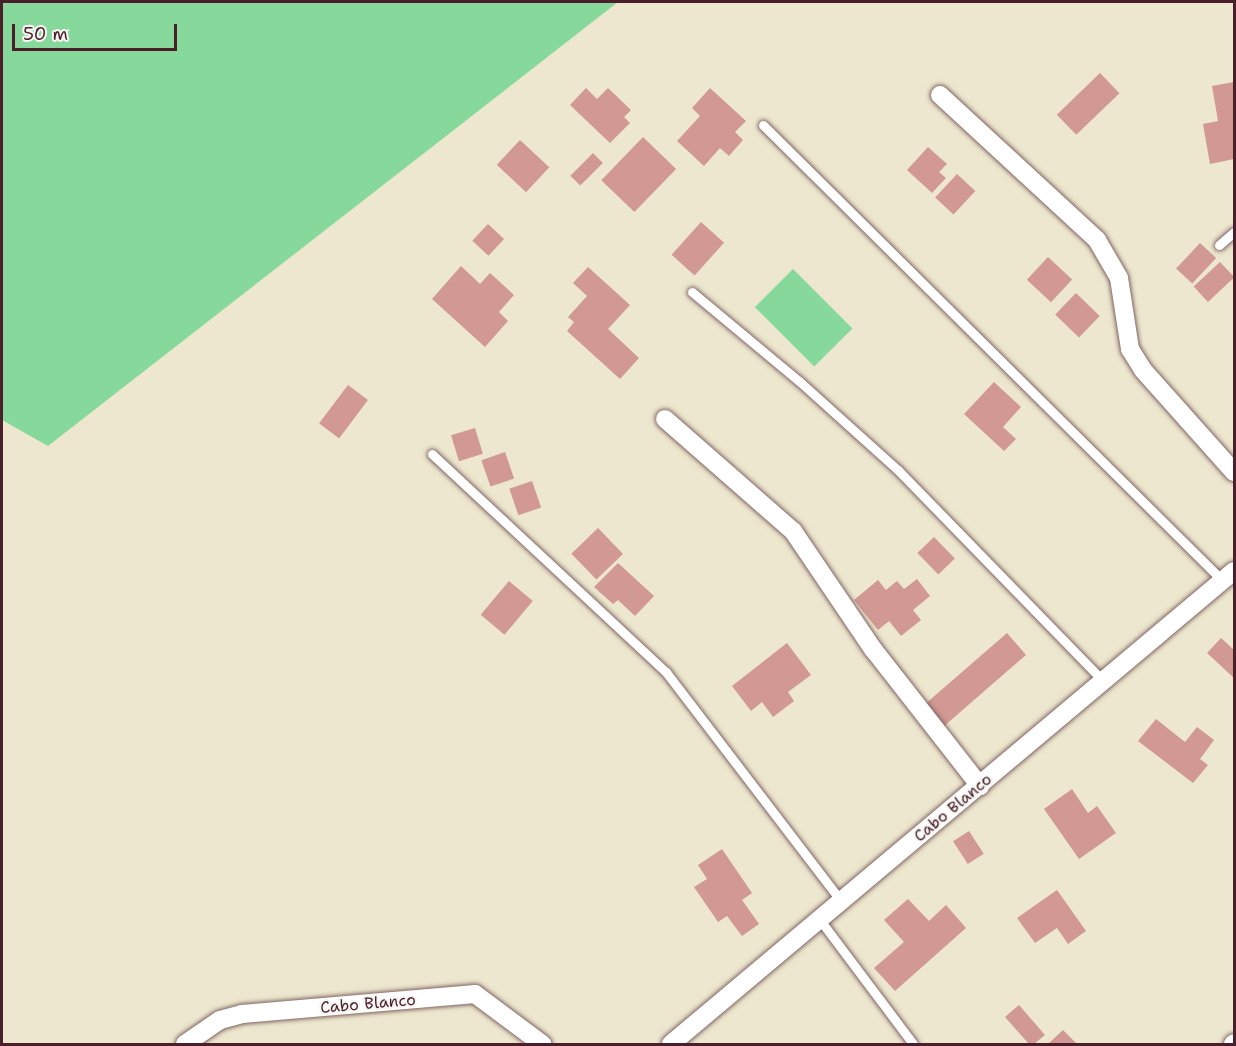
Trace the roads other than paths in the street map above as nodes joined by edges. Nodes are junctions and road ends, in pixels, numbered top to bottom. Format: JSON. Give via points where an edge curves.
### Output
{"nodes":[{"id":1,"x":940,"y":95,"type":"dead end"},
{"id":2,"x":763,"y":125,"type":"dead end"},
{"id":3,"x":1234,"y":232,"type":"edge"},
{"id":4,"x":1220,"y":245,"type":"dead end"},
{"id":5,"x":692,"y":292,"type":"dead end"},
{"id":6,"x":665,"y":419,"type":"dead end"},
{"id":7,"x":432,"y":454,"type":"dead end"},
{"id":8,"x":1234,"y":472,"type":"edge"},
{"id":9,"x":1229,"y":576,"type":"edge"},
{"id":10,"x":1104,"y":682,"type":"junction"},
{"id":11,"x":980,"y":786,"type":"junction"},
{"id":12,"x":842,"y":902,"type":"junction"},
{"id":13,"x":820,"y":920,"type":"junction"},
{"id":14,"x":185,"y":1044,"type":"edge"},
{"id":15,"x":542,"y":1044,"type":"edge"},
{"id":16,"x":671,"y":1044,"type":"edge"},
{"id":17,"x":913,"y":1044,"type":"edge"}],
"edges":[{"from":1,"to":8,"type":"street","via":[[1097,240],[1119,278],[1130,349],[1143,370]]},
{"from":2,"to":9,"type":"lane"},
{"from":3,"to":4,"type":"lane"},
{"from":5,"to":10,"type":"lane","via":[[800,381],[898,470]]},
{"from":6,"to":11,"type":"street","via":[[793,531],[873,649]]},
{"from":7,"to":12,"type":"lane","via":[[666,672]]},
{"from":9,"to":10,"type":"street","name":"Cabo Blanco"},
{"from":10,"to":11,"type":"street","name":"Cabo Blanco"},
{"from":11,"to":12,"type":"street","name":"Cabo Blanco"},
{"from":12,"to":13,"type":"street","name":"Cabo Blanco"},
{"from":13,"to":16,"type":"street","name":"Cabo Blanco"},
{"from":13,"to":17,"type":"lane"},
{"from":14,"to":15,"type":"street","name":"Cabo Blanco","via":[[220,1020],[242,1014],[475,994]]}]}
